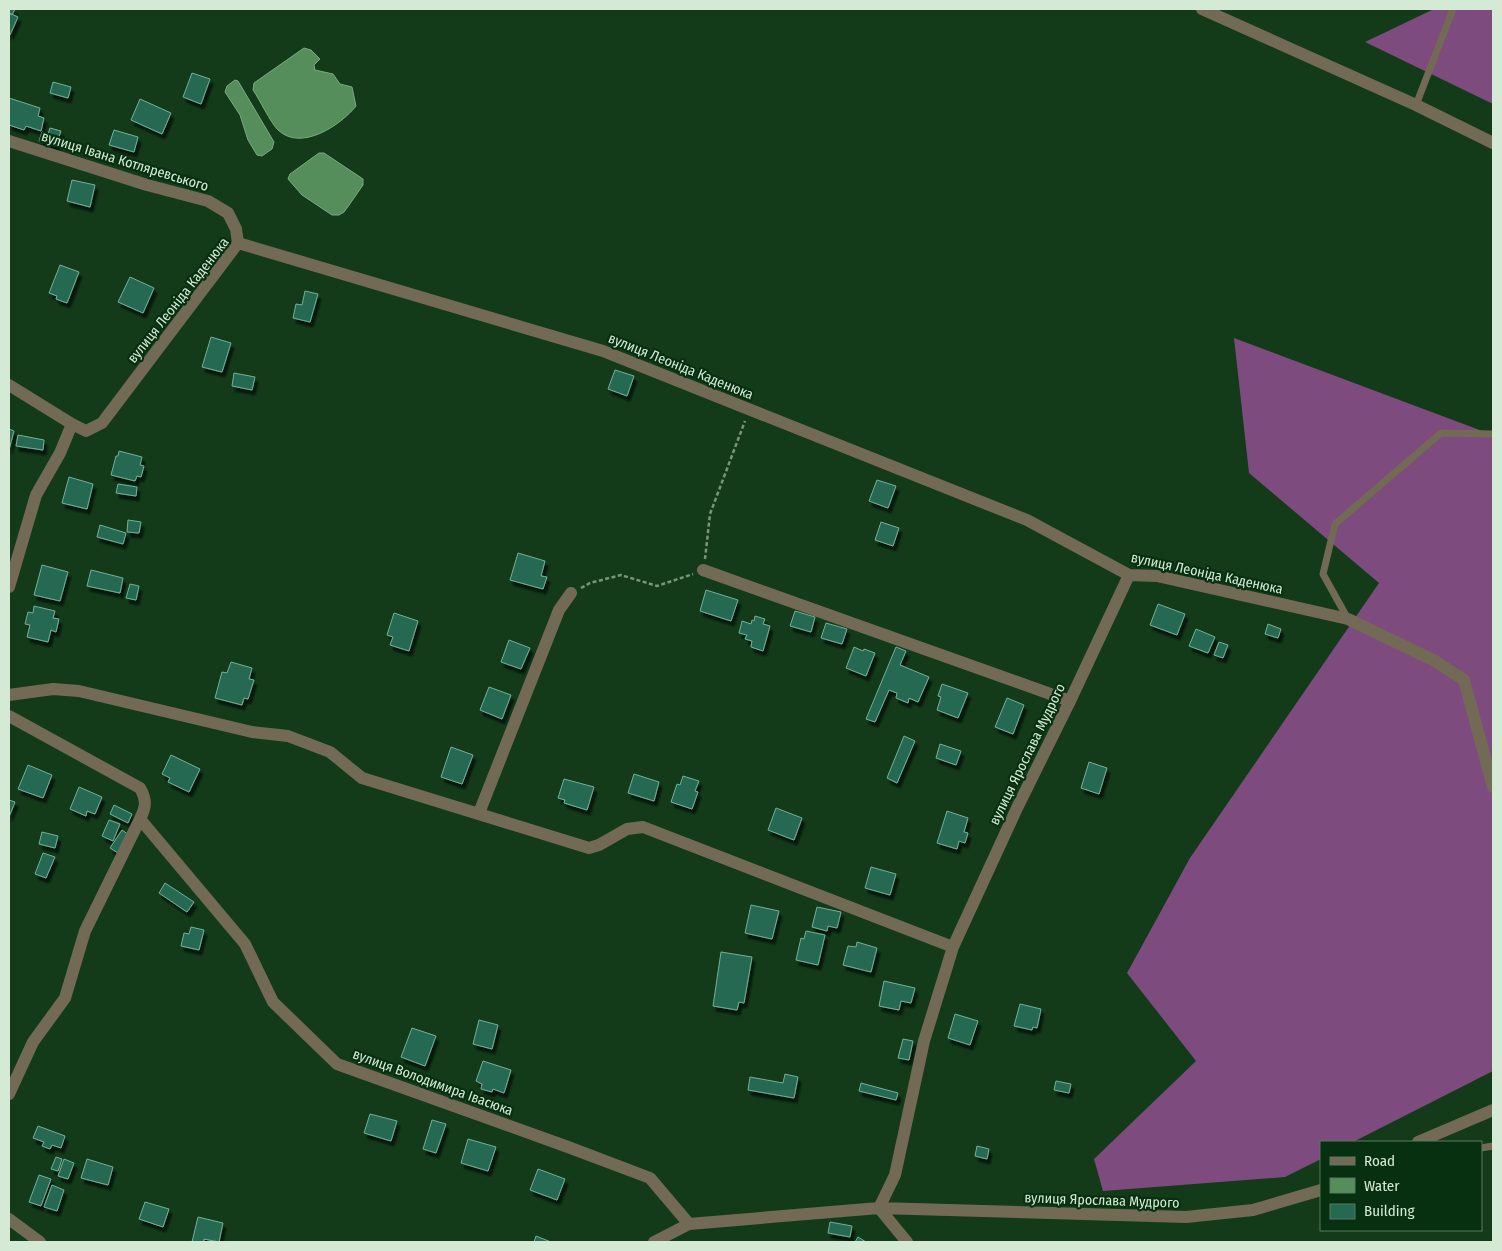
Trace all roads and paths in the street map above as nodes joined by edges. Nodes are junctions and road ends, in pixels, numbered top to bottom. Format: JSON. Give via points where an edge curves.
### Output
{"nodes":[{"id":1,"x":1202,"y":9,"type":"edge"},
{"id":2,"x":1453,"y":9,"type":"edge"},
{"id":3,"x":1416,"y":105,"type":"junction"},
{"id":4,"x":9,"y":141,"type":"edge"},
{"id":5,"x":1493,"y":143,"type":"edge"},
{"id":6,"x":238,"y":243,"type":"junction"},
{"id":7,"x":9,"y":385,"type":"edge"},
{"id":8,"x":749,"y":409,"type":"junction"},
{"id":9,"x":72,"y":424,"type":"junction"},
{"id":10,"x":1493,"y":434,"type":"edge"},
{"id":11,"x":703,"y":570,"type":"junction"},
{"id":12,"x":1130,"y":575,"type":"junction"},
{"id":13,"x":9,"y":587,"type":"edge"},
{"id":14,"x":571,"y":593,"type":"joint"},
{"id":15,"x":1348,"y":619,"type":"junction"},
{"id":16,"x":9,"y":695,"type":"edge"},
{"id":17,"x":1070,"y":701,"type":"junction"},
{"id":18,"x":9,"y":716,"type":"edge"},
{"id":19,"x":1493,"y":787,"type":"edge"},
{"id":20,"x":479,"y":813,"type":"junction"},
{"id":21,"x":140,"y":819,"type":"junction"},
{"id":22,"x":953,"y":947,"type":"junction"},
{"id":23,"x":9,"y":1094,"type":"edge"},
{"id":24,"x":1493,"y":1110,"type":"edge"},
{"id":25,"x":1420,"y":1141,"type":"edge"},
{"id":26,"x":1320,"y":1190,"type":"edge"},
{"id":27,"x":879,"y":1208,"type":"junction"},
{"id":28,"x":9,"y":1219,"type":"edge"},
{"id":29,"x":689,"y":1224,"type":"junction"},
{"id":30,"x":40,"y":1242,"type":"edge"},
{"id":31,"x":654,"y":1242,"type":"edge"},
{"id":32,"x":907,"y":1242,"type":"edge"}],
"edges":[{"from":1,"to":3,"type":"street"},
{"from":2,"to":3,"type":"lane"},
{"from":3,"to":5,"type":"street"},
{"from":4,"to":6,"type":"street","name":"вулиця Івана Котляревського","via":[[208,201],[228,213],[233,220]]},
{"from":6,"to":8,"type":"street","name":"вулиця Леоніда Каденюка","via":[[603,350]]},
{"from":6,"to":9,"type":"street","name":"вулиця Леоніда Каденюка","via":[[102,423],[86,431]]},
{"from":7,"to":9,"type":"street","name":"вулиця Леоніда Каденюка"},
{"from":8,"to":11,"type":"path","via":[[710,514]]},
{"from":8,"to":12,"type":"street","name":"вулиця Леоніда Каденюка","via":[[1027,520]]},
{"from":9,"to":13,"type":"street","via":[[36,495]]},
{"from":10,"to":15,"type":"lane","via":[[1441,433],[1335,524],[1324,574]]},
{"from":11,"to":14,"type":"path","via":[[657,586],[621,575],[590,583]]},
{"from":11,"to":17,"type":"street"},
{"from":12,"to":15,"type":"street","name":"вулиця Леоніда Каденюка","via":[[1157,576]]},
{"from":12,"to":17,"type":"street","name":"вулиця Ярослава Мудрого"},
{"from":14,"to":20,"type":"street","via":[[559,610]]},
{"from":15,"to":19,"type":"street","name":"вулиця Леоніда Каденюка","via":[[1435,661],[1464,680]]},
{"from":16,"to":20,"type":"street","via":[[53,689],[79,691],[252,732],[288,736],[330,752],[362,778]]},
{"from":17,"to":22,"type":"street","name":"вулиця Ярослава Мудрого"},
{"from":18,"to":21,"type":"street","via":[[140,788],[145,797]]},
{"from":20,"to":22,"type":"street","via":[[589,848],[627,829],[643,827]]},
{"from":21,"to":23,"type":"street","via":[[85,931],[65,998],[33,1042]]},
{"from":21,"to":29,"type":"street","name":"вулиця Володимира Івасюка","via":[[245,944],[273,1002],[338,1064],[650,1178]]},
{"from":22,"to":27,"type":"street","name":"вулиця Ярослава Мудрого","via":[[924,1041],[895,1175]]},
{"from":24,"to":25,"type":"street"},
{"from":26,"to":27,"type":"street","name":"вулиця Ярослава Мудрого","via":[[1253,1210],[1186,1217]]},
{"from":27,"to":29,"type":"street","name":"вулиця Ярослава Мудрого"},
{"from":27,"to":32,"type":"street"},
{"from":28,"to":30,"type":"street"},
{"from":29,"to":31,"type":"street","name":"вулиця Ярослава Мудрого"}]}
